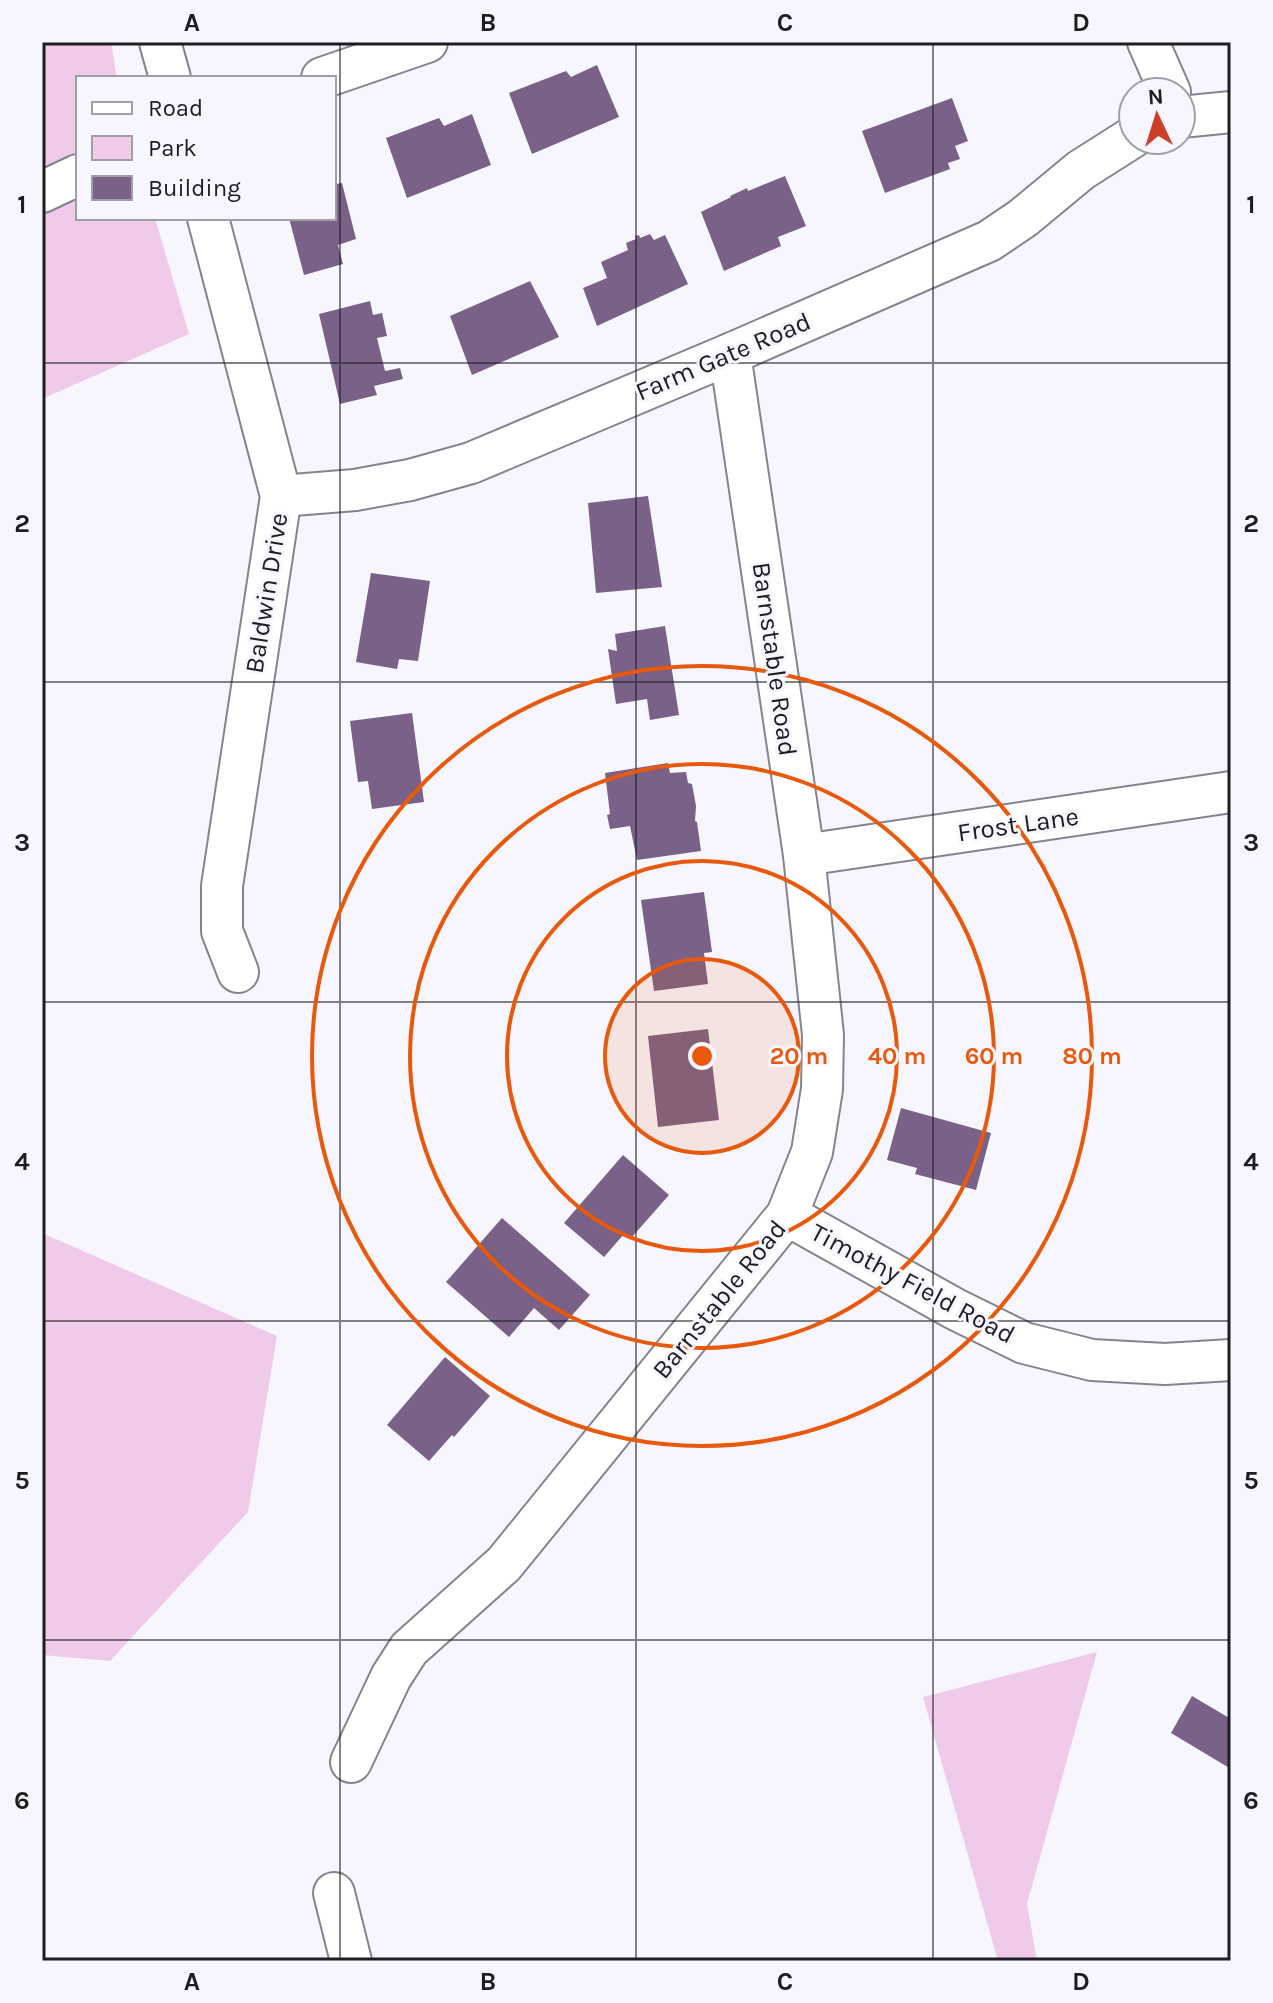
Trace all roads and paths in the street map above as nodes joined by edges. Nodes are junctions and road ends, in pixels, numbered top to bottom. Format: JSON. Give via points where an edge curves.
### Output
{"nodes":[{"id":1,"x":160,"y":42,"type":"edge"},
{"id":2,"x":427,"y":42,"type":"edge"},
{"id":3,"x":1148,"y":42,"type":"edge"},
{"id":4,"x":169,"y":76,"type":"edge"},
{"id":5,"x":328,"y":76,"type":"edge"},
{"id":6,"x":1164,"y":76,"type":"edge"},
{"id":7,"x":1197,"y":111,"type":"edge"},
{"id":8,"x":1231,"y":112,"type":"edge"},
{"id":9,"x":1117,"y":147,"type":"edge"},
{"id":10,"x":76,"y":176,"type":"edge"},
{"id":11,"x":42,"y":192,"type":"edge"},
{"id":12,"x":209,"y":220,"type":"edge"},
{"id":13,"x":730,"y":354,"type":"junction"},
{"id":14,"x":281,"y":496,"type":"junction"},
{"id":15,"x":1231,"y":792,"type":"edge"},
{"id":16,"x":804,"y":855,"type":"junction"},
{"id":17,"x":238,"y":972,"type":"dead end"},
{"id":18,"x":787,"y":1215,"type":"junction"},
{"id":19,"x":1231,"y":1360,"type":"edge"},
{"id":20,"x":351,"y":1762,"type":"dead end"},
{"id":21,"x":334,"y":1893,"type":"dead end"},
{"id":22,"x":351,"y":1961,"type":"edge"}],
"edges":[{"from":1,"to":4,"type":"street"},
{"from":2,"to":5,"type":"street"},
{"from":3,"to":6,"type":"street"},
{"from":7,"to":8,"type":"street"},
{"from":9,"to":13,"type":"street","name":"Farm Gate Road","via":[[989,241]]},
{"from":10,"to":11,"type":"street"},
{"from":12,"to":14,"type":"street","name":"Baldwin Drive"},
{"from":13,"to":14,"type":"street","name":"Farm Gate Road","via":[[471,463],[355,490]]},
{"from":13,"to":16,"type":"street","name":"Barnstable Road"},
{"from":14,"to":17,"type":"street","name":"Baldwin Drive","via":[[222,886],[222,931]]},
{"from":15,"to":16,"type":"street","name":"Frost Lane"},
{"from":16,"to":18,"type":"street","name":"Barnstable Road","via":[[823,1035],[822,1089],[812,1152]]},
{"from":18,"to":19,"type":"street","name":"Timothy Field Road","via":[[1024,1343],[1092,1360]]},
{"from":18,"to":20,"type":"street","name":"Barnstable Road","via":[[504,1564],[409,1649]]},
{"from":21,"to":22,"type":"street"}]}
